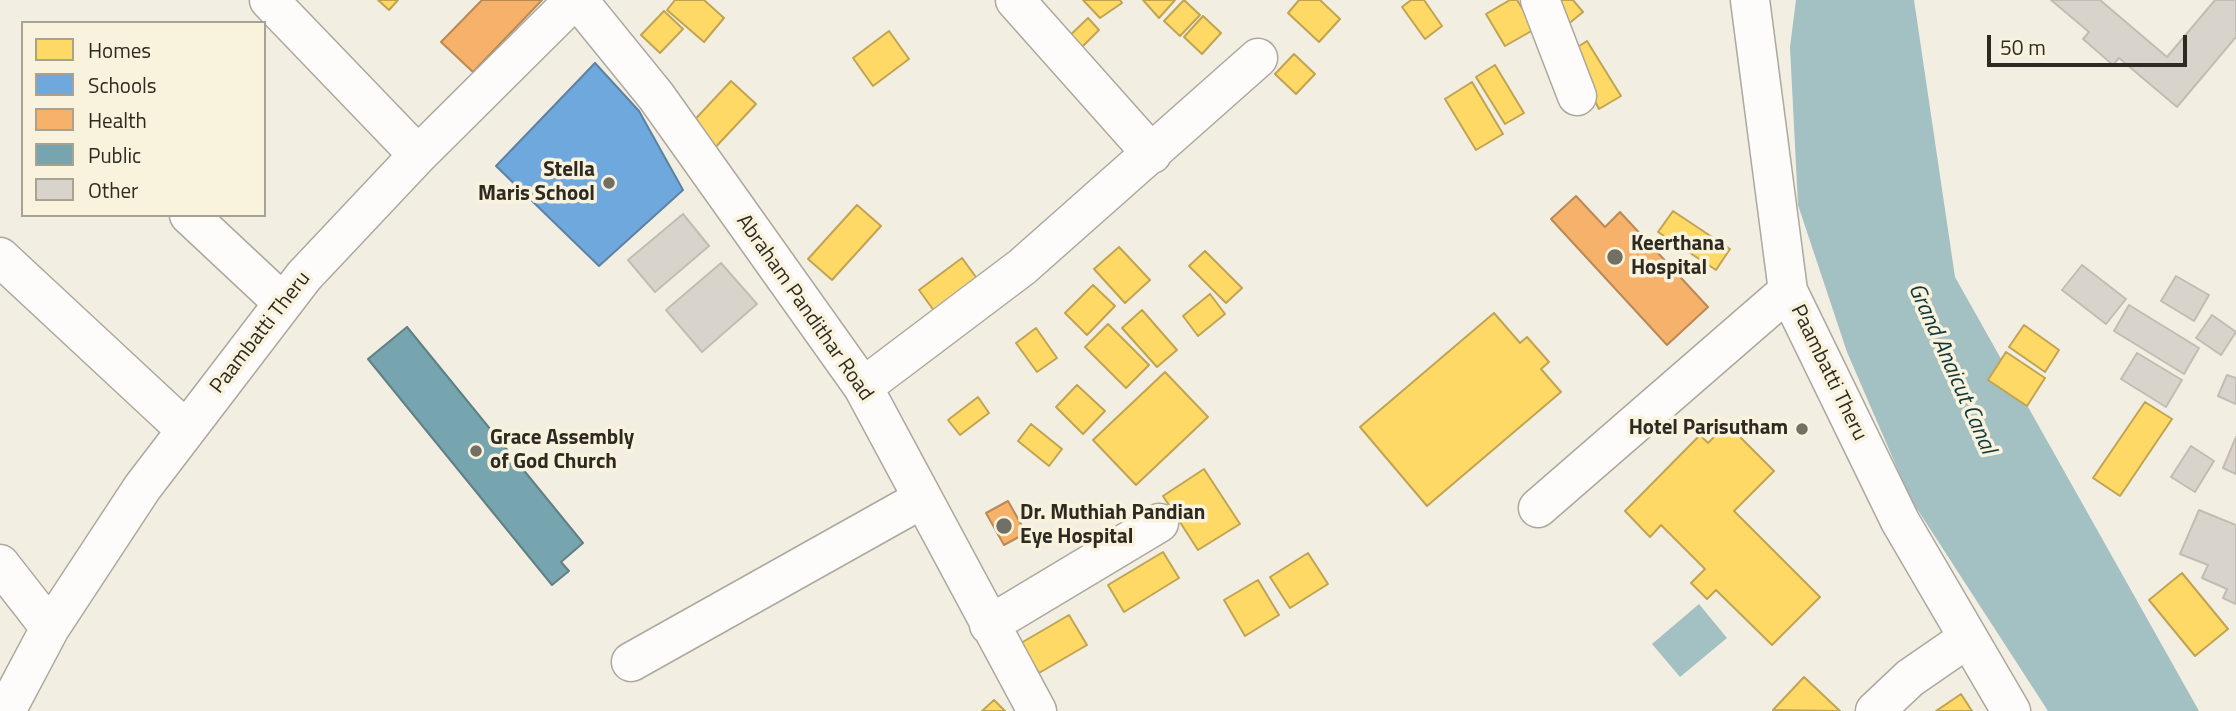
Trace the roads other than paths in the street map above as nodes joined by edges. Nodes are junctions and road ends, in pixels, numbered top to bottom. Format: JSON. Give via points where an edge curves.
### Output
{"nodes":[{"id":1,"x":268,"y":0,"type":"edge"},
{"id":2,"x":576,"y":0,"type":"edge"},
{"id":3,"x":1015,"y":0,"type":"edge"},
{"id":4,"x":1540,"y":0,"type":"edge"},
{"id":5,"x":1751,"y":0,"type":"edge"},
{"id":6,"x":1258,"y":58,"type":"dead end"},
{"id":7,"x":1577,"y":96,"type":"dead end"},
{"id":8,"x":1152,"y":154,"type":"junction"},
{"id":9,"x":418,"y":155,"type":"junction"},
{"id":10,"x":191,"y":217,"type":"edge"},
{"id":11,"x":0,"y":257,"type":"edge"},
{"id":12,"x":1788,"y":291,"type":"junction"},
{"id":13,"x":283,"y":303,"type":"junction"},
{"id":14,"x":863,"y":387,"type":"junction"},
{"id":15,"x":186,"y":430,"type":"junction"},
{"id":16,"x":922,"y":499,"type":"junction"},
{"id":17,"x":1538,"y":508,"type":"dead end"},
{"id":18,"x":1159,"y":523,"type":"dead end"},
{"id":19,"x":0,"y":564,"type":"edge"},
{"id":20,"x":989,"y":625,"type":"junction"},
{"id":21,"x":50,"y":628,"type":"junction"},
{"id":22,"x":1968,"y":638,"type":"junction"},
{"id":23,"x":632,"y":662,"type":"dead end"},
{"id":24,"x":6,"y":711,"type":"edge"},
{"id":25,"x":1037,"y":711,"type":"edge"},
{"id":26,"x":1875,"y":711,"type":"edge"},
{"id":27,"x":2011,"y":711,"type":"edge"}],
"edges":[{"from":1,"to":9,"type":"street"},
{"from":2,"to":9,"type":"street","name":"Paambatti Theru"},
{"from":2,"to":14,"type":"street","name":"Abraham Pandithar Road","via":[[656,96]]},
{"from":3,"to":8,"type":"street"},
{"from":4,"to":7,"type":"street"},
{"from":5,"to":12,"type":"street","name":"Paambatti Theru"},
{"from":6,"to":8,"type":"street"},
{"from":8,"to":14,"type":"street","via":[[1022,267]]},
{"from":9,"to":13,"type":"street","name":"Paambatti Theru"},
{"from":10,"to":13,"type":"street"},
{"from":11,"to":15,"type":"street"},
{"from":12,"to":17,"type":"street"},
{"from":12,"to":22,"type":"street","name":"Paambatti Theru","via":[[1900,521]]},
{"from":13,"to":15,"type":"street","name":"Paambatti Theru"},
{"from":14,"to":16,"type":"street","name":"Abraham Pandithar Road"},
{"from":15,"to":21,"type":"street","name":"Paambatti Theru"},
{"from":16,"to":20,"type":"street","name":"Abraham Pandithar Road"},
{"from":16,"to":23,"type":"street"},
{"from":18,"to":20,"type":"street"},
{"from":19,"to":21,"type":"street"},
{"from":20,"to":25,"type":"street","name":"Abraham Pandithar Road"},
{"from":21,"to":24,"type":"street","name":"Paambatti Theru"},
{"from":22,"to":26,"type":"street","via":[[1910,678]]},
{"from":22,"to":27,"type":"street","name":"Paambatti Theru"}]}
